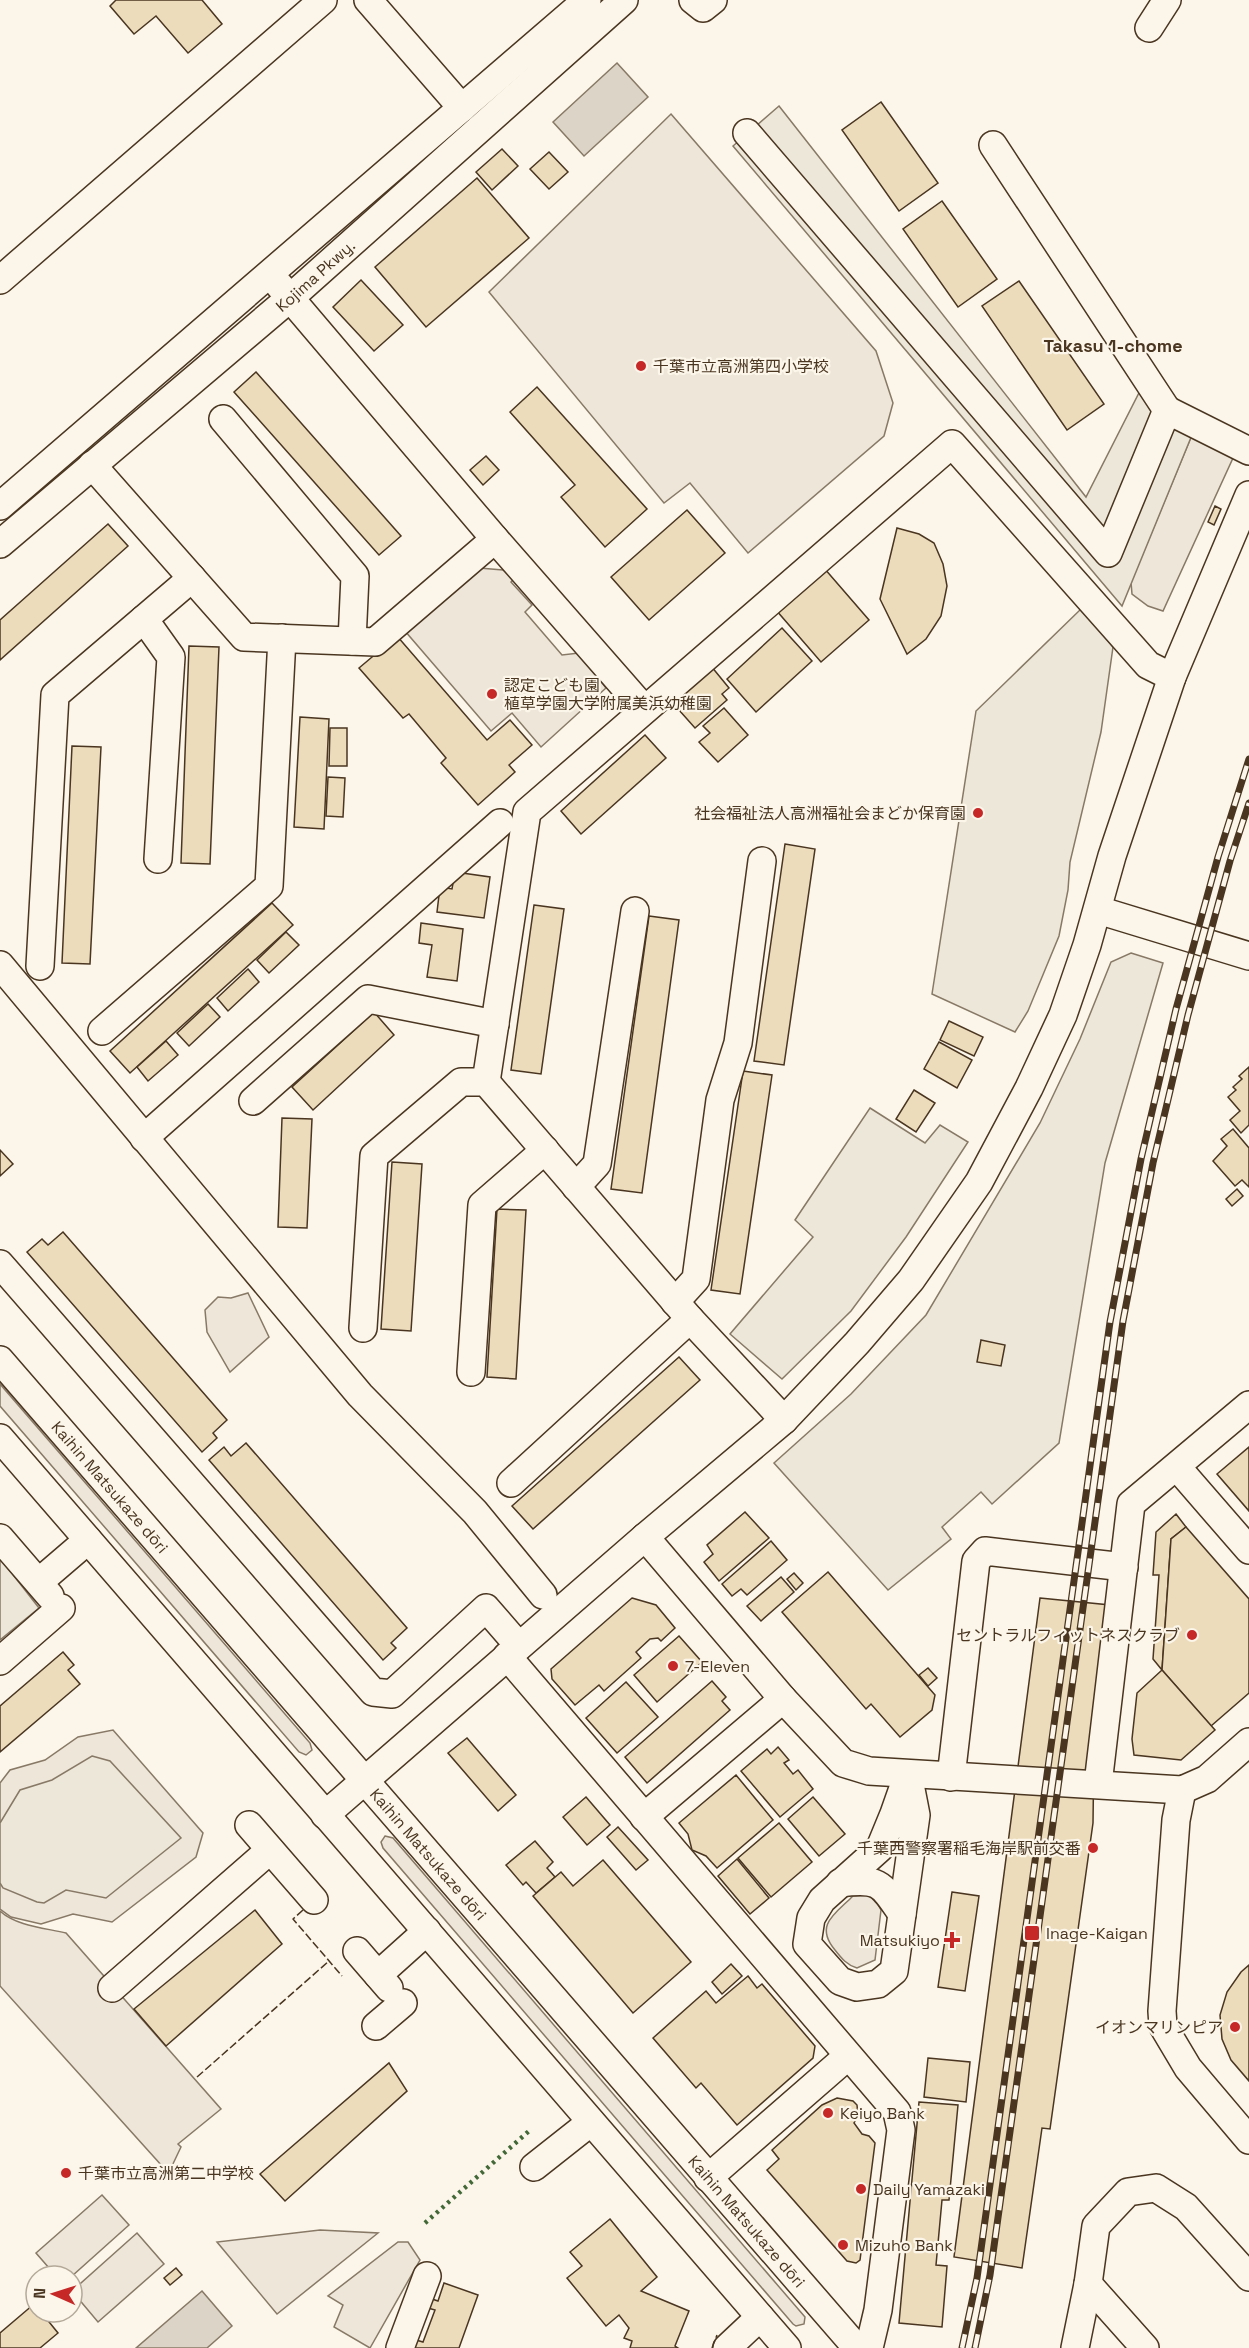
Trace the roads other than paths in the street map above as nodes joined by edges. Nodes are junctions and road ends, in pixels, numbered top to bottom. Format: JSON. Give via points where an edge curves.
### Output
{"nodes":[{"id":1,"x":323,"y":0,"type":"edge"},
{"id":2,"x":368,"y":0,"type":"edge"},
{"id":3,"x":587,"y":0,"type":"edge"},
{"id":4,"x":624,"y":0,"type":"edge"},
{"id":5,"x":693,"y":0,"type":"edge"},
{"id":6,"x":713,"y":0,"type":"edge"},
{"id":7,"x":1167,"y":0,"type":"edge"},
{"id":8,"x":1149,"y":28,"type":"dead end"},
{"id":9,"x":462,"y":108,"type":"junction"},
{"id":10,"x":747,"y":133,"type":"dead end"},
{"id":11,"x":993,"y":144,"type":"dead end"},
{"id":12,"x":269,"y":273,"type":"junction"},
{"id":13,"x":0,"y":280,"type":"edge"},
{"id":14,"x":290,"y":298,"type":"junction"},
{"id":15,"x":1167,"y":410,"type":"junction"},
{"id":16,"x":223,"y":419,"type":"dead end"},
{"id":17,"x":1249,"y":451,"type":"edge"},
{"id":18,"x":93,"y":465,"type":"junction"},
{"id":19,"x":1249,"y":495,"type":"edge"},
{"id":20,"x":0,"y":506,"type":"edge"},
{"id":21,"x":495,"y":539,"type":"junction"},
{"id":22,"x":0,"y":544,"type":"edge"},
{"id":23,"x":192,"y":578,"type":"junction"},
{"id":24,"x":144,"y":619,"type":"junction"},
{"id":25,"x":282,"y":638,"type":"junction"},
{"id":26,"x":351,"y":641,"type":"junction"},
{"id":27,"x":1172,"y":677,"type":"junction"},
{"id":28,"x":644,"y":709,"type":"junction"},
{"id":29,"x":500,"y":824,"type":"dead end"},
{"id":30,"x":158,"y":859,"type":"dead end"},
{"id":31,"x":762,"y":861,"type":"dead end"},
{"id":32,"x":1098,"y":910,"type":"junction"},
{"id":33,"x":635,"y":911,"type":"dead end"},
{"id":34,"x":1247,"y":948,"type":"edge"},
{"id":35,"x":0,"y":965,"type":"edge"},
{"id":36,"x":40,"y":966,"type":"dead end"},
{"id":37,"x":495,"y":1024,"type":"junction"},
{"id":38,"x":102,"y":1031,"type":"dead end"},
{"id":39,"x":486,"y":1082,"type":"junction"},
{"id":40,"x":253,"y":1101,"type":"dead end"},
{"id":41,"x":144,"y":1138,"type":"junction"},
{"id":42,"x":545,"y":1150,"type":"junction"},
{"id":43,"x":576,"y":1187,"type":"junction"},
{"id":44,"x":0,"y":1264,"type":"edge"},
{"id":45,"x":682,"y":1310,"type":"junction"},
{"id":46,"x":363,"y":1328,"type":"dead end"},
{"id":47,"x":0,"y":1360,"type":"edge"},
{"id":48,"x":471,"y":1372,"type":"dead end"},
{"id":49,"x":1249,"y":1405,"type":"edge"},
{"id":50,"x":784,"y":1420,"type":"junction"},
{"id":51,"x":0,"y":1438,"type":"edge"},
{"id":52,"x":1177,"y":1467,"type":"junction"},
{"id":53,"x":510,"y":1483,"type":"dead end"},
{"id":54,"x":645,"y":1537,"type":"junction"},
{"id":55,"x":0,"y":1538,"type":"edge"},
{"id":56,"x":88,"y":1540,"type":"junction"},
{"id":57,"x":1249,"y":1550,"type":"edge"},
{"id":58,"x":1124,"y":1567,"type":"junction"},
{"id":59,"x":50,"y":1595,"type":"junction"},
{"id":60,"x":543,"y":1595,"type":"dead end"},
{"id":61,"x":513,"y":1651,"type":"junction"},
{"id":62,"x":0,"y":1661,"type":"edge"},
{"id":63,"x":783,"y":1699,"type":"junction"},
{"id":64,"x":1249,"y":1742,"type":"edge"},
{"id":65,"x":908,"y":1774,"type":"junction"},
{"id":66,"x":951,"y":1777,"type":"junction"},
{"id":67,"x":364,"y":1780,"type":"junction"},
{"id":68,"x":1098,"y":1784,"type":"junction"},
{"id":69,"x":1182,"y":1790,"type":"junction"},
{"id":70,"x":326,"y":1815,"type":"junction"},
{"id":71,"x":644,"y":1817,"type":"junction"},
{"id":72,"x":249,"y":1825,"type":"dead end"},
{"id":73,"x":270,"y":1850,"type":"junction"},
{"id":74,"x":840,"y":1884,"type":"junction"},
{"id":75,"x":314,"y":1900,"type":"dead end"},
{"id":76,"x":902,"y":1914,"type":"junction"},
{"id":77,"x":427,"y":1931,"type":"junction"},
{"id":78,"x":357,"y":1951,"type":"dead end"},
{"id":79,"x":112,"y":1988,"type":"dead end"},
{"id":80,"x":390,"y":1989,"type":"junction"},
{"id":81,"x":376,"y":2026,"type":"dead end"},
{"id":82,"x":848,"y":2056,"type":"junction"},
{"id":83,"x":591,"y":2122,"type":"junction"},
{"id":84,"x":1249,"y":2140,"type":"edge"},
{"id":85,"x":534,"y":2167,"type":"dead end"},
{"id":86,"x":708,"y":2178,"type":"junction"},
{"id":87,"x":427,"y":2276,"type":"dead end"},
{"id":88,"x":1249,"y":2277,"type":"edge"},
{"id":89,"x":1088,"y":2284,"type":"junction"},
{"id":90,"x":760,"y":2317,"type":"junction"},
{"id":91,"x":400,"y":2348,"type":"edge"},
{"id":92,"x":727,"y":2348,"type":"edge"},
{"id":93,"x":787,"y":2348,"type":"edge"},
{"id":94,"x":857,"y":2348,"type":"edge"},
{"id":95,"x":869,"y":2348,"type":"edge"},
{"id":96,"x":1075,"y":2348,"type":"edge"},
{"id":97,"x":1145,"y":2348,"type":"edge"}],
"edges":[{"from":1,"to":13,"type":"street"},
{"from":2,"to":9,"type":"street"},
{"from":3,"to":9,"type":"street","name":"Kojima Pkwy."},
{"from":4,"to":14,"type":"street","name":"Kojima Pkwy."},
{"from":5,"to":6,"type":"street","via":[[703,8]]},
{"from":7,"to":8,"type":"street"},
{"from":9,"to":12,"type":"street","name":"Kojima Pkwy."},
{"from":10,"to":15,"type":"street","via":[[1107,553]]},
{"from":11,"to":15,"type":"street"},
{"from":12,"to":14,"type":"street"},
{"from":12,"to":20,"type":"street","name":"Kojima Pkwy."},
{"from":14,"to":18,"type":"street","name":"Kojima Pkwy."},
{"from":14,"to":21,"type":"street"},
{"from":15,"to":17,"type":"street"},
{"from":16,"to":26,"type":"street","via":[[355,576]]},
{"from":18,"to":22,"type":"street","name":"Kojima Pkwy."},
{"from":18,"to":23,"type":"street"},
{"from":19,"to":27,"type":"street"},
{"from":21,"to":26,"type":"street","via":[[375,642]]},
{"from":21,"to":28,"type":"street"},
{"from":23,"to":24,"type":"street"},
{"from":23,"to":25,"type":"street","via":[[244,637]]},
{"from":24,"to":30,"type":"street","via":[[171,657]]},
{"from":24,"to":36,"type":"street","via":[[55,695]]},
{"from":25,"to":26,"type":"street"},
{"from":25,"to":38,"type":"street","via":[[269,886]]},
{"from":27,"to":28,"type":"street","via":[[1148,665],[952,444]]},
{"from":27,"to":32,"type":"street","via":[[1112,856]]},
{"from":28,"to":37,"type":"street","via":[[527,812]]},
{"from":29,"to":41,"type":"street"},
{"from":31,"to":45,"type":"street","via":[[738,1043],[720,1100],[696,1279]]},
{"from":32,"to":34,"type":"street"},
{"from":32,"to":50,"type":"street","via":[[1063,1015],[979,1182],[911,1280]]},
{"from":33,"to":43,"type":"street","via":[[597,1164]]},
{"from":35,"to":41,"type":"street"},
{"from":37,"to":39,"type":"street"},
{"from":37,"to":40,"type":"street","via":[[368,999]]},
{"from":39,"to":42,"type":"street"},
{"from":39,"to":46,"type":"street","via":[[461,1082],[374,1156]]},
{"from":41,"to":60,"type":"street","via":[[360,1395],[475,1512]]},
{"from":42,"to":43,"type":"street"},
{"from":42,"to":48,"type":"street","via":[[482,1205]]},
{"from":43,"to":45,"type":"street"},
{"from":44,"to":61,"type":"street","via":[[373,1692],[392,1694],[486,1608]]},
{"from":45,"to":50,"type":"street"},
{"from":45,"to":53,"type":"street"},
{"from":47,"to":67,"type":"street","name":"Kaihin Matsukaze dōri"},
{"from":49,"to":52,"type":"street"},
{"from":50,"to":54,"type":"street"},
{"from":51,"to":56,"type":"street"},
{"from":52,"to":57,"type":"street"},
{"from":52,"to":58,"type":"street","via":[[1131,1504]]},
{"from":54,"to":61,"type":"street"},
{"from":54,"to":63,"type":"street"},
{"from":55,"to":59,"type":"street"},
{"from":56,"to":59,"type":"street"},
{"from":56,"to":70,"type":"street"},
{"from":58,"to":66,"type":"street","via":[[985,1551],[976,1561]]},
{"from":58,"to":68,"type":"street"},
{"from":59,"to":62,"type":"street"},
{"from":61,"to":67,"type":"street"},
{"from":61,"to":71,"type":"street"},
{"from":63,"to":65,"type":"street","via":[[843,1763],[869,1771]]},
{"from":63,"to":71,"type":"street"},
{"from":64,"to":69,"type":"street","via":[[1207,1779]]},
{"from":65,"to":66,"type":"street"},
{"from":65,"to":74,"type":"street","via":[[880,1848]]},
{"from":65,"to":76,"type":"street","via":[[916,1815]]},
{"from":66,"to":68,"type":"street"},
{"from":67,"to":70,"type":"street"},
{"from":67,"to":86,"type":"street","name":"Kaihin Matsukaze dōri"},
{"from":68,"to":69,"type":"street"},
{"from":69,"to":84,"type":"street","via":[[1176,1820],[1162,2025],[1188,2068]]},
{"from":70,"to":77,"type":"street"},
{"from":71,"to":82,"type":"street"},
{"from":72,"to":73,"type":"street"},
{"from":73,"to":75,"type":"street"},
{"from":73,"to":79,"type":"street"},
{"from":74,"to":76,"type":"street","via":[[878,1884],[886,1889]]},
{"from":74,"to":76,"type":"street","via":[[822,1900],[811,1918],[807,1944],[840,1981],[857,1987],[879,1984],[894,1971]]},
{"from":77,"to":80,"type":"street"},
{"from":77,"to":83,"type":"street"},
{"from":78,"to":80,"type":"street"},
{"from":80,"to":81,"type":"street"},
{"from":82,"to":86,"type":"street"},
{"from":82,"to":95,"type":"street","via":[[897,2112],[901,2130],[878,2310]]},
{"from":83,"to":85,"type":"street"},
{"from":83,"to":90,"type":"street"},
{"from":86,"to":94,"type":"street","name":"Kaihin Matsukaze dōri"},
{"from":87,"to":91,"type":"street"},
{"from":88,"to":89,"type":"street","via":[[1186,2207],[1156,2188],[1128,2192],[1096,2226]]},
{"from":89,"to":96,"type":"street"},
{"from":89,"to":97,"type":"street"},
{"from":90,"to":92,"type":"street"},
{"from":90,"to":93,"type":"street"}]}
